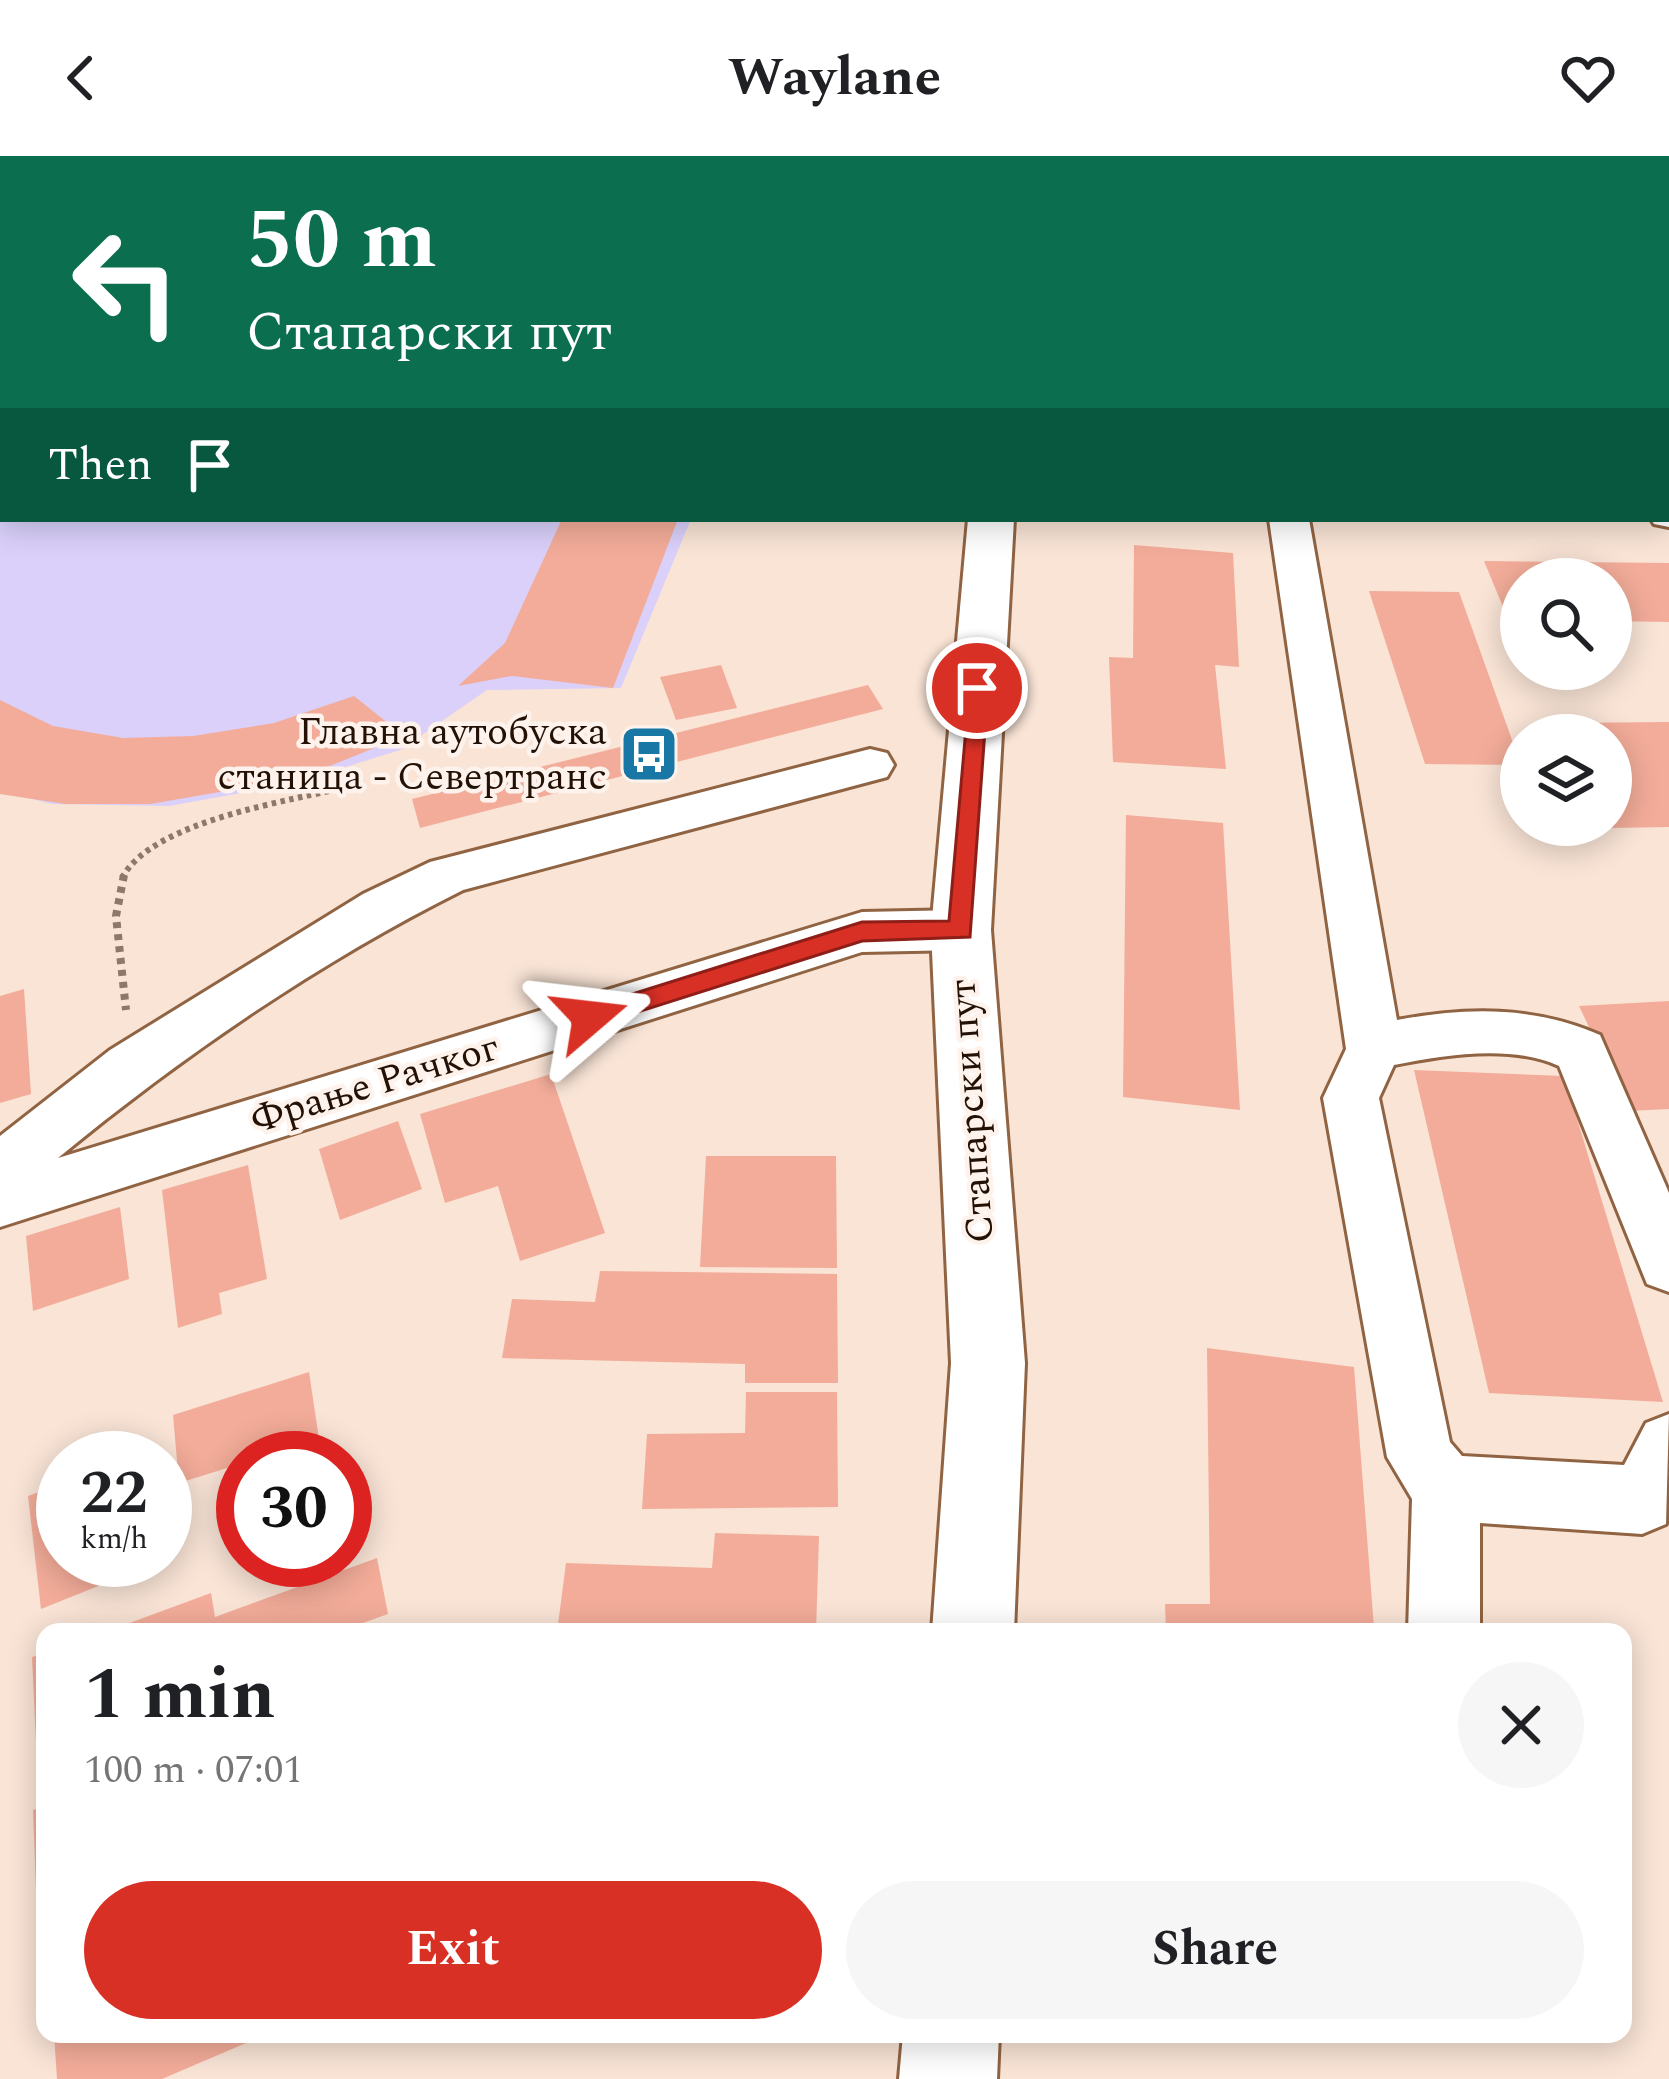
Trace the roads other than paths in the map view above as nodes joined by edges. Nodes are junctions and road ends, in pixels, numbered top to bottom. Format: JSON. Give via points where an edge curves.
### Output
{"nodes":[{"id":1,"x":991,"y":522,"type":"edge"},
{"id":2,"x":1289,"y":522,"type":"edge"},
{"id":3,"x":870,"y":765,"type":"dead end"},
{"id":4,"x":961,"y":930,"type":"junction"},
{"id":5,"x":1374,"y":1049,"type":"junction"},
{"id":6,"x":0,"y":1170,"type":"edge"},
{"id":7,"x":0,"y":1202,"type":"edge"},
{"id":8,"x":1669,"y":1264,"type":"edge"},
{"id":9,"x":1669,"y":1446,"type":"edge"},
{"id":10,"x":1446,"y":1488,"type":"junction"},
{"id":11,"x":974,"y":1623,"type":"edge"},
{"id":12,"x":1444,"y":1623,"type":"edge"},
{"id":13,"x":950,"y":2043,"type":"edge"},
{"id":14,"x":948,"y":2079,"type":"edge"}],
"edges":[{"from":1,"to":4,"type":"main road","name":"Стапарски пут"},
{"from":2,"to":5,"type":"street"},
{"from":3,"to":6,"type":"street","via":[[448,875],[381,908],[130,1066]]},
{"from":4,"to":7,"type":"street","name":"Фрање Рачког","via":[[862,932]]},
{"from":4,"to":11,"type":"main road","name":"Стапарски пут","via":[[988,1363]]},
{"from":5,"to":8,"type":"street","via":[[1399,1040],[1534,1033],[1582,1051]]},
{"from":5,"to":10,"type":"street","via":[[1351,1098],[1420,1457]]},
{"from":9,"to":10,"type":"street","via":[[1642,1500]]},
{"from":10,"to":12,"type":"street"},
{"from":13,"to":14,"type":"main road"}]}
